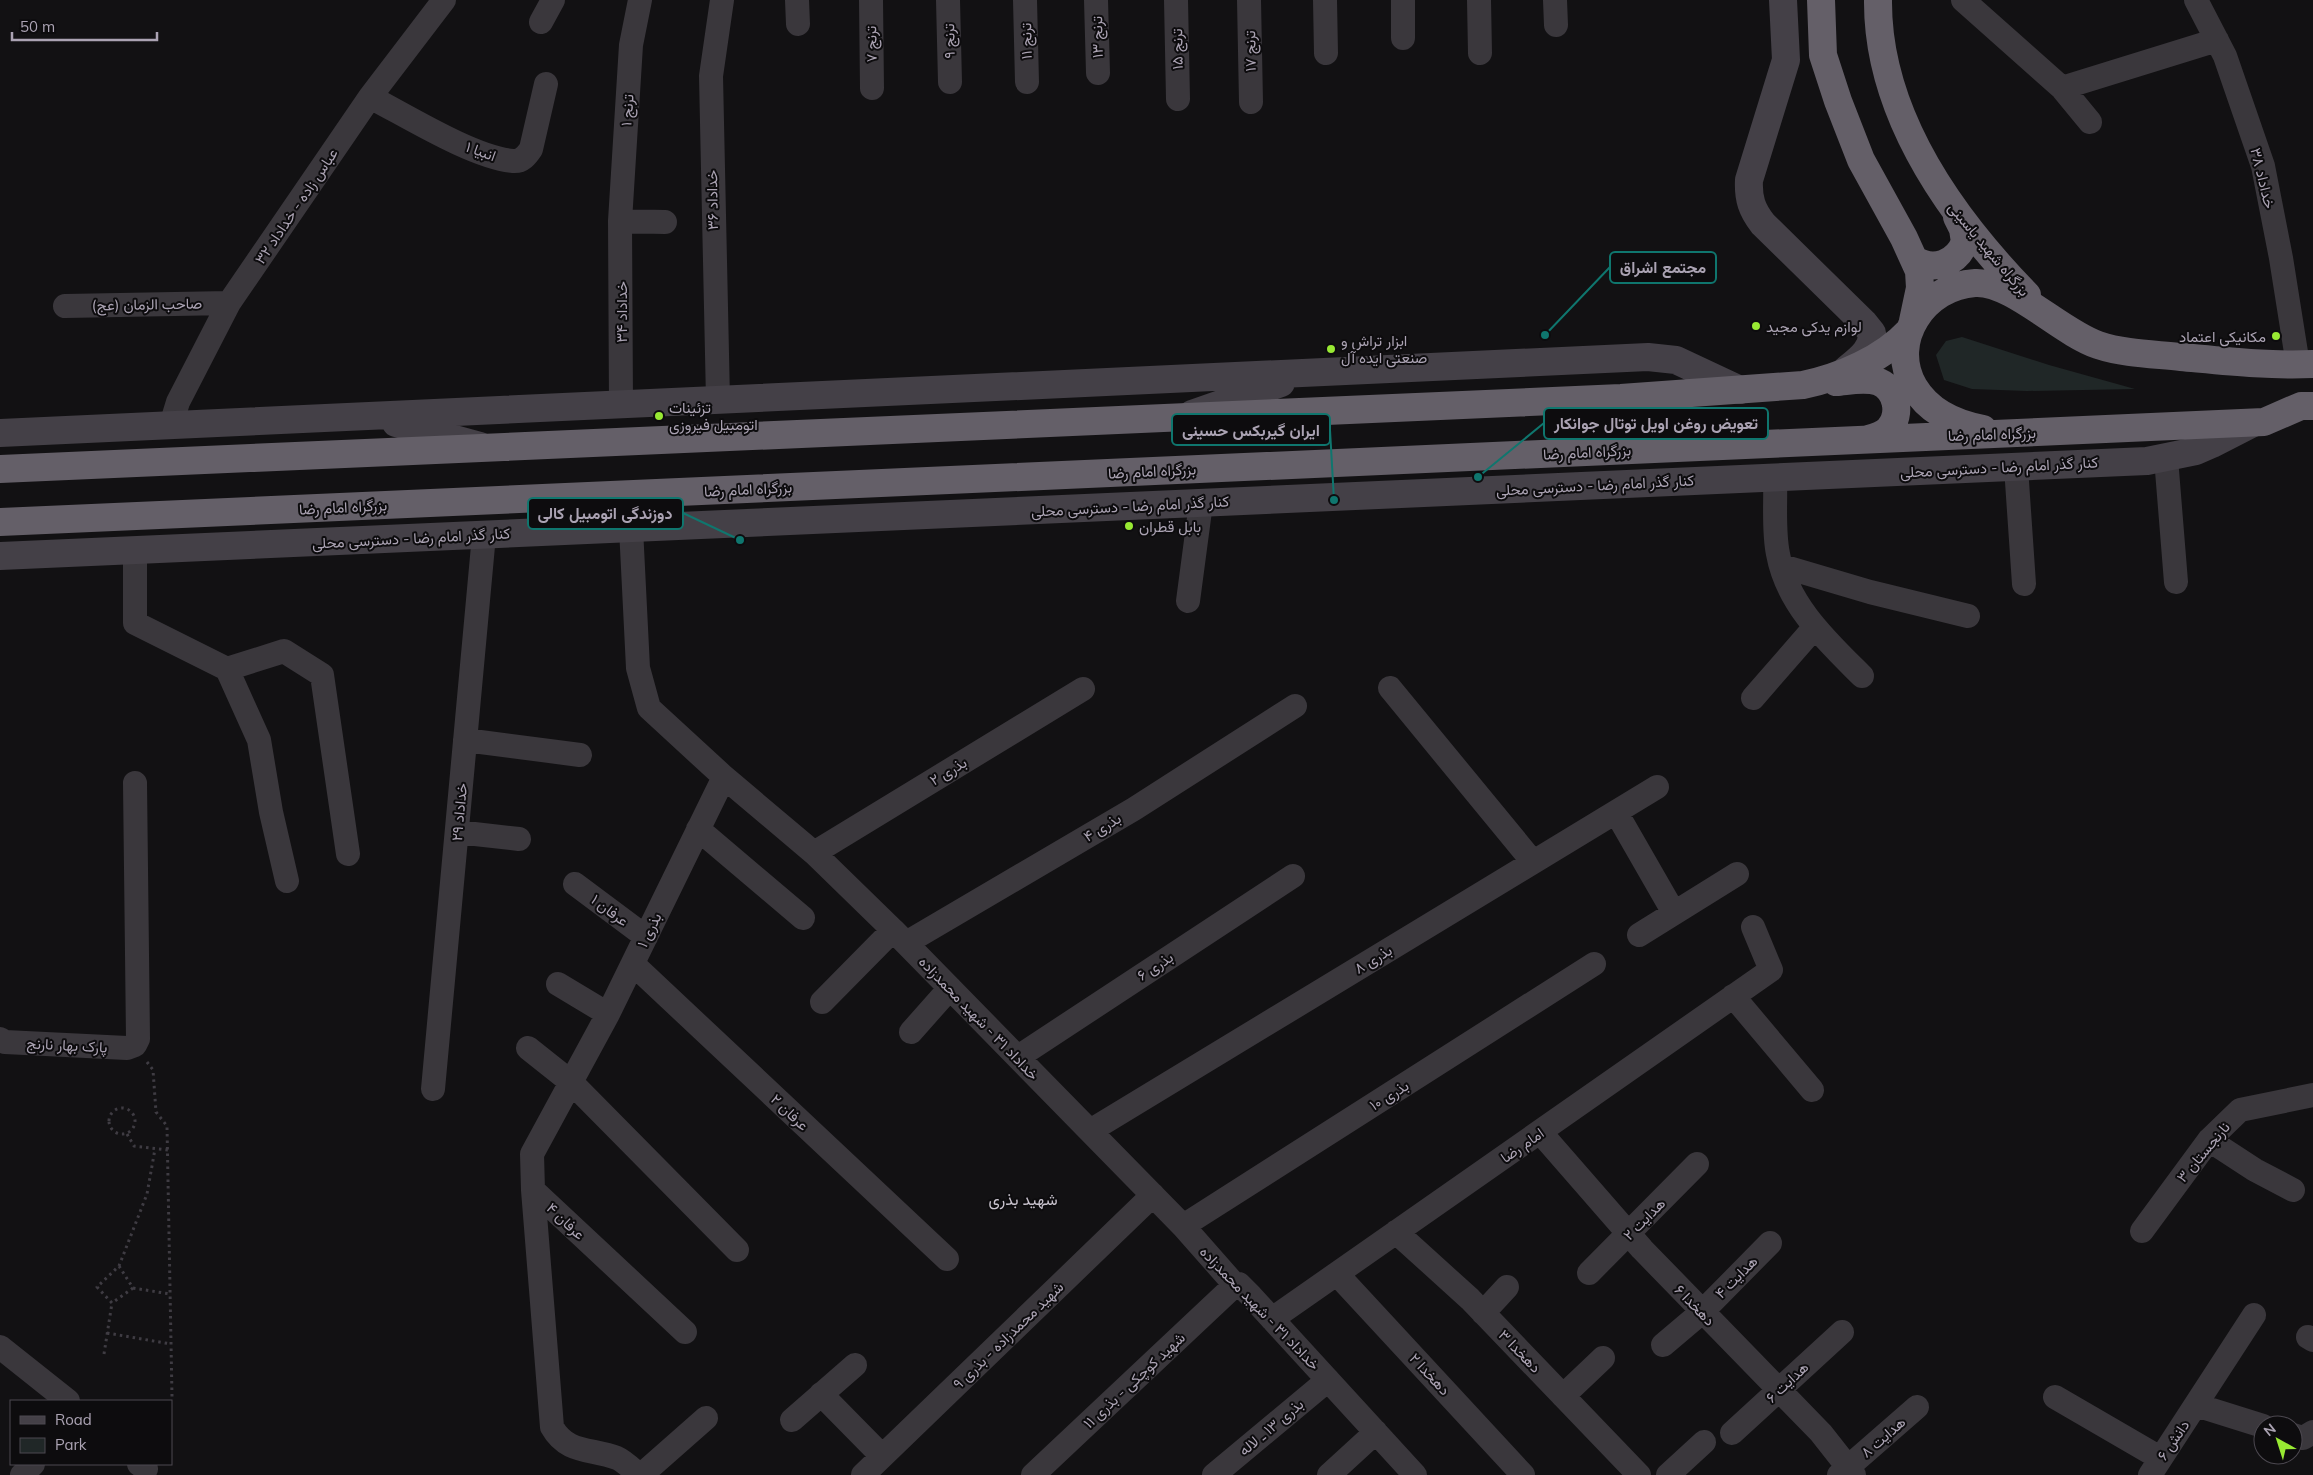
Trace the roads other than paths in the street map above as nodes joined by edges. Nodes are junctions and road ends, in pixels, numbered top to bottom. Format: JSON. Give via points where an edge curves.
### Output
{"nodes":[{"id":1,"x":444,"y":0,"type":"edge"},
{"id":2,"x":553,"y":0,"type":"edge"},
{"id":3,"x":640,"y":0,"type":"edge"},
{"id":4,"x":722,"y":0,"type":"edge"},
{"id":5,"x":797,"y":0,"type":"edge"},
{"id":6,"x":870,"y":0,"type":"edge"},
{"id":7,"x":948,"y":0,"type":"edge"},
{"id":8,"x":1025,"y":0,"type":"edge"},
{"id":9,"x":1096,"y":0,"type":"edge"},
{"id":10,"x":1176,"y":0,"type":"edge"},
{"id":11,"x":1249,"y":0,"type":"edge"},
{"id":12,"x":1325,"y":0,"type":"edge"},
{"id":13,"x":1403,"y":0,"type":"edge"},
{"id":14,"x":1479,"y":0,"type":"edge"},
{"id":15,"x":1555,"y":0,"type":"edge"},
{"id":16,"x":1783,"y":0,"type":"edge"},
{"id":17,"x":1821,"y":0,"type":"edge"},
{"id":18,"x":1878,"y":0,"type":"edge"},
{"id":19,"x":1963,"y":0,"type":"edge"},
{"id":20,"x":2196,"y":0,"type":"edge"},
{"id":21,"x":542,"y":22,"type":"dead end"},
{"id":22,"x":798,"y":24,"type":"dead end"},
{"id":23,"x":1556,"y":25,"type":"dead end"},
{"id":24,"x":1403,"y":38,"type":"dead end"},
{"id":25,"x":2217,"y":40,"type":"junction"},
{"id":26,"x":1326,"y":53,"type":"dead end"},
{"id":27,"x":1480,"y":53,"type":"dead end"},
{"id":28,"x":1823,"y":54,"type":"junction"},
{"id":29,"x":1786,"y":60,"type":"junction"},
{"id":30,"x":1098,"y":73,"type":"dead end"},
{"id":31,"x":950,"y":82,"type":"dead end"},
{"id":32,"x":1027,"y":82,"type":"dead end"},
{"id":33,"x":546,"y":84,"type":"dead end"},
{"id":34,"x":872,"y":88,"type":"dead end"},
{"id":35,"x":2062,"y":88,"type":"junction"},
{"id":36,"x":370,"y":97,"type":"junction"},
{"id":37,"x":1178,"y":99,"type":"dead end"},
{"id":38,"x":1252,"y":102,"type":"dead end"},
{"id":39,"x":2090,"y":122,"type":"dead end"},
{"id":40,"x":1950,"y":204,"type":"junction"},
{"id":41,"x":620,"y":221,"type":"junction"},
{"id":42,"x":665,"y":222,"type":"dead end"},
{"id":43,"x":1914,"y":259,"type":"junction"},
{"id":44,"x":229,"y":303,"type":"junction"},
{"id":45,"x":64,"y":306,"type":"dead end"},
{"id":46,"x":2054,"y":322,"type":"junction"},
{"id":47,"x":1911,"y":326,"type":"junction"},
{"id":48,"x":2305,"y":365,"type":"edge"},
{"id":49,"x":1844,"y":372,"type":"junction"},
{"id":50,"x":1308,"y":373,"type":"junction"},
{"id":51,"x":1804,"y":385,"type":"junction"},
{"id":52,"x":1740,"y":390,"type":"junction"},
{"id":53,"x":718,"y":400,"type":"junction"},
{"id":54,"x":621,"y":404,"type":"junction"},
{"id":55,"x":2307,"y":406,"type":"edge"},
{"id":56,"x":0,"y":413,"type":"edge"},
{"id":57,"x":371,"y":416,"type":"junction"},
{"id":58,"x":1184,"y":417,"type":"junction"},
{"id":59,"x":2253,"y":422,"type":"junction"},
{"id":60,"x":171,"y":425,"type":"junction"},
{"id":61,"x":36,"y":431,"type":"junction"},
{"id":62,"x":0,"y":433,"type":"edge"},
{"id":63,"x":2002,"y":434,"type":"junction"},
{"id":64,"x":1868,"y":440,"type":"junction"},
{"id":65,"x":486,"y":448,"type":"junction"},
{"id":66,"x":1513,"y":455,"type":"junction"},
{"id":67,"x":2166,"y":458,"type":"junction"},
{"id":68,"x":2016,"y":467,"type":"junction"},
{"id":69,"x":0,"y":469,"type":"edge"},
{"id":70,"x":1775,"y":477,"type":"junction"},
{"id":71,"x":939,"y":480,"type":"junction"},
{"id":72,"x":1436,"y":492,"type":"junction"},
{"id":73,"x":627,"y":494,"type":"junction"},
{"id":74,"x":1201,"y":503,"type":"junction"},
{"id":75,"x":362,"y":506,"type":"junction"},
{"id":76,"x":1030,"y":510,"type":"junction"},
{"id":77,"x":0,"y":522,"type":"edge"},
{"id":78,"x":631,"y":528,"type":"junction"},
{"id":79,"x":484,"y":535,"type":"junction"},
{"id":80,"x":268,"y":544,"type":"junction"},
{"id":81,"x":135,"y":550,"type":"junction"},
{"id":82,"x":0,"y":556,"type":"edge"},
{"id":83,"x":1782,"y":566,"type":"junction"},
{"id":84,"x":2176,"y":582,"type":"dead end"},
{"id":85,"x":2024,"y":584,"type":"dead end"},
{"id":86,"x":1188,"y":601,"type":"dead end"},
{"id":87,"x":1968,"y":616,"type":"dead end"},
{"id":88,"x":1814,"y":628,"type":"junction"},
{"id":89,"x":227,"y":669,"type":"junction"},
{"id":90,"x":1862,"y":676,"type":"dead end"},
{"id":91,"x":1083,"y":688,"type":"dead end"},
{"id":92,"x":1390,"y":688,"type":"dead end"},
{"id":93,"x":1752,"y":698,"type":"dead end"},
{"id":94,"x":1296,"y":706,"type":"dead end"},
{"id":95,"x":465,"y":740,"type":"junction"},
{"id":96,"x":580,"y":755,"type":"dead end"},
{"id":97,"x":724,"y":777,"type":"junction"},
{"id":98,"x":136,"y":783,"type":"dead end"},
{"id":99,"x":1657,"y":787,"type":"dead end"},
{"id":100,"x":1616,"y":812,"type":"junction"},
{"id":101,"x":698,"y":829,"type":"junction"},
{"id":102,"x":457,"y":832,"type":"junction"},
{"id":103,"x":519,"y":840,"type":"dead end"},
{"id":104,"x":814,"y":853,"type":"junction"},
{"id":105,"x":348,"y":854,"type":"dead end"},
{"id":106,"x":1534,"y":862,"type":"junction"},
{"id":107,"x":1737,"y":874,"type":"dead end"},
{"id":108,"x":1293,"y":876,"type":"dead end"},
{"id":109,"x":288,"y":882,"type":"dead end"},
{"id":110,"x":574,"y":884,"type":"dead end"},
{"id":111,"x":1674,"y":913,"type":"junction"},
{"id":112,"x":803,"y":918,"type":"dead end"},
{"id":113,"x":1752,"y":927,"type":"dead end"},
{"id":114,"x":1639,"y":935,"type":"dead end"},
{"id":115,"x":646,"y":937,"type":"junction"},
{"id":116,"x":900,"y":937,"type":"junction"},
{"id":117,"x":633,"y":964,"type":"junction"},
{"id":118,"x":1594,"y":964,"type":"dead end"},
{"id":119,"x":558,"y":984,"type":"dead end"},
{"id":120,"x":950,"y":988,"type":"junction"},
{"id":121,"x":1733,"y":996,"type":"junction"},
{"id":122,"x":822,"y":1002,"type":"dead end"},
{"id":123,"x":608,"y":1014,"type":"junction"},
{"id":124,"x":911,"y":1032,"type":"dead end"},
{"id":125,"x":0,"y":1039,"type":"edge"},
{"id":126,"x":528,"y":1048,"type":"dead end"},
{"id":127,"x":1018,"y":1057,"type":"junction"},
{"id":128,"x":572,"y":1083,"type":"junction"},
{"id":129,"x":433,"y":1089,"type":"dead end"},
{"id":130,"x":1812,"y":1090,"type":"dead end"},
{"id":131,"x":2313,"y":1095,"type":"edge"},
{"id":132,"x":1090,"y":1131,"type":"junction"},
{"id":133,"x":1540,"y":1132,"type":"junction"},
{"id":134,"x":2209,"y":1140,"type":"junction"},
{"id":135,"x":1697,"y":1164,"type":"dead end"},
{"id":136,"x":533,"y":1190,"type":"junction"},
{"id":137,"x":2293,"y":1190,"type":"dead end"},
{"id":138,"x":1152,"y":1195,"type":"junction"},
{"id":139,"x":1183,"y":1226,"type":"junction"},
{"id":140,"x":2142,"y":1231,"type":"dead end"},
{"id":141,"x":1396,"y":1232,"type":"junction"},
{"id":142,"x":1628,"y":1234,"type":"junction"},
{"id":143,"x":1770,"y":1243,"type":"dead end"},
{"id":144,"x":738,"y":1250,"type":"dead end"},
{"id":145,"x":947,"y":1259,"type":"dead end"},
{"id":146,"x":1590,"y":1273,"type":"dead end"},
{"id":147,"x":1337,"y":1274,"type":"junction"},
{"id":148,"x":1235,"y":1286,"type":"junction"},
{"id":149,"x":1507,"y":1287,"type":"dead end"},
{"id":150,"x":1702,"y":1312,"type":"junction"},
{"id":151,"x":1483,"y":1313,"type":"junction"},
{"id":152,"x":2254,"y":1315,"type":"dead end"},
{"id":153,"x":1272,"y":1319,"type":"junction"},
{"id":154,"x":684,"y":1332,"type":"dead end"},
{"id":155,"x":1842,"y":1332,"type":"dead end"},
{"id":156,"x":1663,"y":1346,"type":"dead end"},
{"id":157,"x":0,"y":1347,"type":"edge"},
{"id":158,"x":1603,"y":1358,"type":"dead end"},
{"id":159,"x":855,"y":1365,"type":"dead end"},
{"id":160,"x":1328,"y":1380,"type":"junction"},
{"id":161,"x":1779,"y":1390,"type":"junction"},
{"id":162,"x":822,"y":1394,"type":"junction"},
{"id":163,"x":1563,"y":1396,"type":"junction"},
{"id":164,"x":2055,"y":1397,"type":"dead end"},
{"id":165,"x":67,"y":1400,"type":"edge"},
{"id":166,"x":2196,"y":1406,"type":"junction"},
{"id":167,"x":1918,"y":1407,"type":"dead end"},
{"id":168,"x":706,"y":1418,"type":"dead end"},
{"id":169,"x":792,"y":1420,"type":"dead end"},
{"id":170,"x":2253,"y":1423,"type":"edge"},
{"id":171,"x":1376,"y":1432,"type":"junction"},
{"id":172,"x":1732,"y":1433,"type":"dead end"},
{"id":173,"x":1704,"y":1442,"type":"dead end"},
{"id":174,"x":882,"y":1456,"type":"junction"},
{"id":175,"x":32,"y":1465,"type":"edge"},
{"id":176,"x":2155,"y":1466,"type":"edge"},
{"id":177,"x":1847,"y":1473,"type":"edge"},
{"id":178,"x":1413,"y":1474,"type":"edge"},
{"id":179,"x":22,"y":1475,"type":"edge"},
{"id":180,"x":862,"y":1475,"type":"edge"},
{"id":181,"x":1033,"y":1475,"type":"edge"},
{"id":182,"x":1214,"y":1475,"type":"edge"},
{"id":183,"x":1329,"y":1475,"type":"edge"},
{"id":184,"x":1523,"y":1475,"type":"edge"},
{"id":185,"x":1639,"y":1475,"type":"edge"},
{"id":186,"x":1668,"y":1475,"type":"edge"}],
"edges":[{"from":1,"to":36,"type":"street","name":"عباس زاده - خداداد ۳۲"},
{"from":2,"to":21,"type":"street"},
{"from":3,"to":41,"type":"street","name":"ترنج ۱","via":[[632,45]]},
{"from":4,"to":53,"type":"street","name":"خداداد ۳۶","via":[[711,76]]},
{"from":5,"to":22,"type":"street"},
{"from":6,"to":34,"type":"street","name":"ترنج ۷"},
{"from":7,"to":31,"type":"street","name":"ترنج ۹"},
{"from":8,"to":32,"type":"street","name":"ترنج ۱۱"},
{"from":9,"to":30,"type":"street","name":"ترنج ۱۳"},
{"from":10,"to":37,"type":"street","name":"ترنج ۱۵"},
{"from":11,"to":38,"type":"street","name":"ترنج ۱۷"},
{"from":12,"to":26,"type":"street"},
{"from":13,"to":24,"type":"street"},
{"from":14,"to":27,"type":"street"},
{"from":15,"to":23,"type":"street"},
{"from":16,"to":29,"type":"main road"},
{"from":17,"to":28,"type":"highway"},
{"from":18,"to":40,"type":"highway","name":"بزرگراه شهید یاسینی","via":[[1884,62],[1891,89],[1912,138]]},
{"from":19,"to":35,"type":"street"},
{"from":20,"to":25,"type":"street","name":"خداداد ۳۸"},
{"from":25,"to":35,"type":"street"},
{"from":25,"to":48,"type":"street","name":"خداداد ۳۸","via":[[2263,166]]},
{"from":28,"to":29,"type":"main road"},
{"from":28,"to":43,"type":"highway","via":[[1861,160]]},
{"from":29,"to":49,"type":"main road","via":[[1749,180],[1748,196],[1763,224],[1872,333],[1870,346],[1863,356]]},
{"from":33,"to":36,"type":"street","name":"انبیا ۱","via":[[531,149],[526,157],[515,161],[477,152]]},
{"from":35,"to":39,"type":"street"},
{"from":36,"to":44,"type":"street","name":"عباس زاده - خداداد ۳۲"},
{"from":40,"to":43,"type":"highway","via":[[1963,229],[1963,248],[1939,265],[1926,266]]},
{"from":40,"to":46,"type":"highway","name":"بزرگراه شهید یاسینی","via":[[2006,274]]},
{"from":41,"to":42,"type":"street"},
{"from":41,"to":54,"type":"street","name":"خداداد ۳۴"},
{"from":43,"to":47,"type":"highway","via":[[1920,288]]},
{"from":44,"to":45,"type":"street","name":"صاحب الزمان (عج)"},
{"from":44,"to":60,"type":"street","name":"عباس زاده - خداداد ۳۲","via":[[178,402]]},
{"from":46,"to":47,"type":"highway","via":[[2015,295],[1996,286],[1977,283],[1957,286],[1938,294],[1923,307]]},
{"from":46,"to":48,"type":"highway","via":[[2085,340],[2122,352]]},
{"from":47,"to":49,"type":"highway","via":[[1893,346]]},
{"from":47,"to":63,"type":"highway","via":[[1907,339],[1908,371],[1924,400],[1964,426]]},
{"from":49,"to":51,"type":"highway"},
{"from":50,"to":52,"type":"main road","via":[[1663,358],[1676,360]]},
{"from":50,"to":53,"type":"main road"},
{"from":50,"to":58,"type":"main road"},
{"from":51,"to":52,"type":"highway"},
{"from":51,"to":64,"type":"highway","via":[[1868,379],[1884,384],[1896,402],[1896,416],[1884,434]]},
{"from":52,"to":58,"type":"highway"},
{"from":53,"to":54,"type":"main road"},
{"from":54,"to":57,"type":"main road"},
{"from":55,"to":59,"type":"highway","name":"بزرگراه امام رضا","via":[[2264,422]]},
{"from":56,"to":61,"type":"main road"},
{"from":57,"to":60,"type":"main road"},
{"from":57,"to":65,"type":"main road"},
{"from":58,"to":65,"type":"highway"},
{"from":59,"to":63,"type":"highway","name":"بزرگراه امام رضا"},
{"from":59,"to":67,"type":"main road","name":"کنار گذر امام رضا - دسترسی محلی","via":[[2212,444]]},
{"from":60,"to":61,"type":"main road"},
{"from":61,"to":62,"type":"main road"},
{"from":63,"to":64,"type":"highway","name":"بزرگراه امام رضا"},
{"from":64,"to":66,"type":"highway","name":"بزرگراه امام رضا"},
{"from":65,"to":69,"type":"highway"},
{"from":66,"to":71,"type":"highway","name":"بزرگراه امام رضا"},
{"from":66,"to":72,"type":"main road"},
{"from":67,"to":68,"type":"main road","name":"کنار گذر امام رضا - دسترسی محلی"},
{"from":67,"to":84,"type":"street"},
{"from":68,"to":70,"type":"main road","name":"کنار گذر امام رضا - دسترسی محلی"},
{"from":68,"to":85,"type":"street"},
{"from":70,"to":72,"type":"main road","name":"کنار گذر امام رضا - دسترسی محلی"},
{"from":70,"to":83,"type":"street","via":[[1778,555]]},
{"from":71,"to":73,"type":"highway","name":"بزرگراه امام رضا"},
{"from":71,"to":76,"type":"main road"},
{"from":72,"to":74,"type":"main road","name":"کنار گذر امام رضا - دسترسی محلی"},
{"from":73,"to":75,"type":"highway","name":"بزرگراه امام رضا"},
{"from":73,"to":78,"type":"main road"},
{"from":74,"to":76,"type":"main road","name":"کنار گذر امام رضا - دسترسی محلی"},
{"from":74,"to":86,"type":"street"},
{"from":75,"to":77,"type":"highway","name":"بزرگراه امام رضا"},
{"from":75,"to":80,"type":"main road"},
{"from":76,"to":78,"type":"main road","name":"کنار گذر امام رضا - دسترسی محلی"},
{"from":78,"to":79,"type":"main road","name":"کنار گذر امام رضا - دسترسی محلی"},
{"from":78,"to":97,"type":"street","name":"خداداد ۳۱ - شهید محمدزاده","via":[[638,668],[649,708]]},
{"from":79,"to":80,"type":"main road","name":"کنار گذر امام رضا - دسترسی محلی"},
{"from":79,"to":95,"type":"street","name":"خداداد ۲۹"},
{"from":80,"to":81,"type":"main road","name":"کنار گذر امام رضا - دسترسی محلی"},
{"from":81,"to":82,"type":"main road","name":"کنار گذر امام رضا - دسترسی محلی"},
{"from":81,"to":89,"type":"street","via":[[135,623]]},
{"from":83,"to":87,"type":"street"},
{"from":83,"to":88,"type":"street"},
{"from":88,"to":90,"type":"street"},
{"from":88,"to":93,"type":"street"},
{"from":89,"to":105,"type":"street","via":[[284,651],[322,675]]},
{"from":89,"to":109,"type":"street","via":[[259,740],[271,812]]},
{"from":91,"to":104,"type":"street","name":"بذری ۲"},
{"from":92,"to":106,"type":"street"},
{"from":94,"to":116,"type":"street","name":"بذری ۴","via":[[1134,809]]},
{"from":95,"to":96,"type":"street"},
{"from":95,"to":102,"type":"street","name":"خداداد ۲۹"},
{"from":97,"to":101,"type":"street","name":"بذری ۱"},
{"from":97,"to":104,"type":"street","name":"خداداد ۳۱ - شهید محمدزاده"},
{"from":98,"to":125,"type":"street","name":"پارک بهار نارنج","via":[[138,1039],[135,1045],[127,1048],[5,1042]]},
{"from":99,"to":100,"type":"street","name":"بذری ۸"},
{"from":100,"to":106,"type":"street","name":"بذری ۸"},
{"from":100,"to":111,"type":"street"},
{"from":101,"to":112,"type":"street"},
{"from":101,"to":115,"type":"street","name":"بذری ۱"},
{"from":102,"to":103,"type":"street"},
{"from":102,"to":129,"type":"street","name":"خداداد ۲۹"},
{"from":104,"to":116,"type":"street","name":"خداداد ۳۱ - شهید محمدزاده"},
{"from":106,"to":132,"type":"street","name":"بذری ۸"},
{"from":107,"to":111,"type":"street"},
{"from":108,"to":127,"type":"street","name":"بذری ۶"},
{"from":110,"to":115,"type":"street","name":"عرفان ۱"},
{"from":111,"to":114,"type":"street"},
{"from":113,"to":121,"type":"street","name":"امام رضا","via":[[1771,970]]},
{"from":115,"to":117,"type":"street","name":"بذری ۱"},
{"from":116,"to":120,"type":"street","name":"خداداد ۳۱ - شهید محمدزاده"},
{"from":116,"to":122,"type":"street","name":"بذری ۴"},
{"from":117,"to":123,"type":"street","name":"بذری ۱"},
{"from":117,"to":145,"type":"street","name":"عرفان ۲"},
{"from":118,"to":139,"type":"street","name":"بذری ۱۰"},
{"from":119,"to":123,"type":"street"},
{"from":120,"to":124,"type":"street"},
{"from":120,"to":127,"type":"street","name":"خداداد ۳۱ - شهید محمدزاده"},
{"from":121,"to":130,"type":"street"},
{"from":121,"to":133,"type":"street","name":"امام رضا"},
{"from":123,"to":128,"type":"street","name":"بذری ۱"},
{"from":126,"to":128,"type":"street"},
{"from":127,"to":132,"type":"street","name":"خداداد ۳۱ - شهید محمدزاده"},
{"from":128,"to":136,"type":"street","name":"عرفان ۴","via":[[532,1154]]},
{"from":128,"to":144,"type":"street"},
{"from":131,"to":134,"type":"street","name":"نارنجستان ۳","via":[[2240,1110]]},
{"from":132,"to":138,"type":"street","name":"خداداد ۳۱ - شهید محمدزاده"},
{"from":133,"to":141,"type":"street","name":"امام رضا"},
{"from":133,"to":142,"type":"street","name":"دهخدا ۶"},
{"from":134,"to":137,"type":"street"},
{"from":134,"to":140,"type":"street","name":"نارنجستان ۳"},
{"from":135,"to":142,"type":"street","name":"هدایت ۲"},
{"from":136,"to":154,"type":"street","name":"عرفان ۴"},
{"from":136,"to":168,"type":"street","via":[[552,1427],[558,1438],[570,1446],[618,1458],[638,1475]]},
{"from":138,"to":139,"type":"street","name":"خداداد ۳۱ - شهید محمدزاده"},
{"from":138,"to":174,"type":"street","name":"شهید محمدزاده - بذری ۹"},
{"from":139,"to":148,"type":"street","name":"خداداد ۳۱ - شهید محمدزاده"},
{"from":141,"to":147,"type":"street","name":"امام رضا"},
{"from":141,"to":151,"type":"street","name":"دهخدا ۳"},
{"from":142,"to":146,"type":"street","name":"هدایت ۲"},
{"from":142,"to":150,"type":"street","name":"دهخدا ۶"},
{"from":143,"to":150,"type":"street","name":"هدایت ۴"},
{"from":147,"to":153,"type":"street","name":"امام رضا"},
{"from":147,"to":184,"type":"street","name":"دهخدا ۲"},
{"from":148,"to":153,"type":"street","name":"خداداد ۳۱ - شهید محمدزاده","via":[[1239,1284]]},
{"from":148,"to":181,"type":"street","name":"شهید کوچکی - بذری ۱۱"},
{"from":149,"to":151,"type":"street"},
{"from":150,"to":156,"type":"street","name":"هدایت ۴"},
{"from":150,"to":161,"type":"street","name":"دهخدا ۶"},
{"from":151,"to":163,"type":"street","name":"دهخدا ۳"},
{"from":152,"to":166,"type":"street","name":"دانش ۶"},
{"from":153,"to":160,"type":"street","name":"خداداد ۳۱ - شهید محمدزاده"},
{"from":155,"to":161,"type":"street","name":"هدایت ۶"},
{"from":157,"to":165,"type":"street"},
{"from":158,"to":163,"type":"street"},
{"from":159,"to":162,"type":"street"},
{"from":160,"to":171,"type":"street","name":"خداداد ۳۱ - شهید محمدزاده"},
{"from":160,"to":182,"type":"street","name":"بذری ۱۳ ـ لاله"},
{"from":161,"to":172,"type":"street","name":"هدایت ۶"},
{"from":161,"to":177,"type":"street","name":"دهخدا ۶","via":[[1822,1433]]},
{"from":162,"to":169,"type":"street"},
{"from":162,"to":174,"type":"street"},
{"from":163,"to":185,"type":"street","name":"دهخدا ۳"},
{"from":164,"to":176,"type":"street"},
{"from":166,"to":170,"type":"street"},
{"from":166,"to":176,"type":"street","name":"دانش ۶"},
{"from":167,"to":177,"type":"street","name":"هدایت ۸"},
{"from":171,"to":178,"type":"street","name":"خداداد ۳۱ - شهید محمدزاده"},
{"from":171,"to":183,"type":"street"},
{"from":173,"to":186,"type":"street"},
{"from":174,"to":180,"type":"street","name":"شهید محمدزاده - بذری ۹"},
{"from":175,"to":179,"type":"street"}]}
